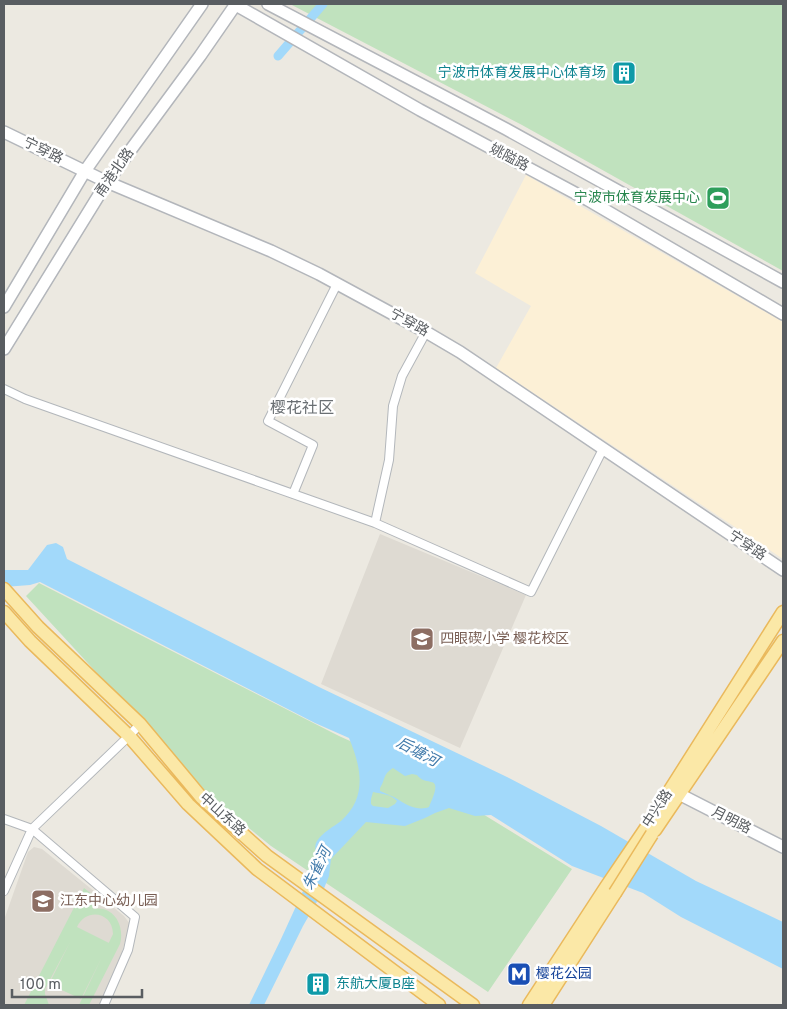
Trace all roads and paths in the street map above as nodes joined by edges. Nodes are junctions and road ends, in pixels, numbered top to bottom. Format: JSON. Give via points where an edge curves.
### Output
{"nodes":[{"id":1,"x":202,"y":4,"type":"edge"},
{"id":2,"x":235,"y":4,"type":"edge"},
{"id":3,"x":268,"y":4,"type":"edge"},
{"id":4,"x":4,"y":132,"type":"edge"},
{"id":5,"x":85,"y":171,"type":"junction"},
{"id":6,"x":107,"y":182,"type":"junction"},
{"id":7,"x":783,"y":282,"type":"edge"},
{"id":8,"x":337,"y":284,"type":"junction"},
{"id":9,"x":4,"y":307,"type":"edge"},
{"id":10,"x":783,"y":314,"type":"edge"},
{"id":11,"x":426,"y":332,"type":"junction"},
{"id":12,"x":4,"y":349,"type":"edge"},
{"id":13,"x":4,"y":389,"type":"edge"},
{"id":14,"x":603,"y":449,"type":"junction"},
{"id":15,"x":293,"y":494,"type":"junction"},
{"id":16,"x":375,"y":523,"type":"junction"},
{"id":17,"x":783,"y":570,"type":"edge"},
{"id":18,"x":7,"y":593,"type":"edge"},
{"id":19,"x":4,"y":612,"type":"edge"},
{"id":20,"x":783,"y":612,"type":"edge"},
{"id":21,"x":783,"y":641,"type":"edge"},
{"id":22,"x":140,"y":724,"type":"junction"},
{"id":23,"x":129,"y":736,"type":"junction"},
{"id":24,"x":679,"y":794,"type":"junction"},
{"id":25,"x":4,"y":819,"type":"edge"},
{"id":26,"x":32,"y":830,"type":"junction"},
{"id":27,"x":649,"y":831,"type":"junction"},
{"id":28,"x":783,"y":848,"type":"edge"},
{"id":29,"x":610,"y":890,"type":"junction"},
{"id":30,"x":4,"y":891,"type":"edge"},
{"id":31,"x":104,"y":1005,"type":"edge"},
{"id":32,"x":439,"y":1005,"type":"edge"},
{"id":33,"x":473,"y":1005,"type":"edge"},
{"id":34,"x":529,"y":1005,"type":"edge"},
{"id":35,"x":544,"y":1005,"type":"edge"}],
"edges":[{"from":1,"to":5,"type":"main road","name":"甬港北路"},
{"from":2,"to":6,"type":"main road","name":"甬港北路"},
{"from":2,"to":10,"type":"main road","name":"姚隘路","via":[[420,110],[588,200]]},
{"from":3,"to":7,"type":"main road","name":"姚隘路","via":[[506,129]]},
{"from":4,"to":5,"type":"main road","name":"宁穿路"},
{"from":5,"to":6,"type":"main road","name":"宁穿路"},
{"from":5,"to":9,"type":"main road","name":"甬港北路"},
{"from":6,"to":8,"type":"main road","name":"宁穿路","via":[[271,251]]},
{"from":6,"to":12,"type":"main road","name":"甬港北路"},
{"from":8,"to":11,"type":"main road","name":"宁穿路"},
{"from":8,"to":15,"type":"street","via":[[268,421],[313,445]]},
{"from":11,"to":14,"type":"main road","name":"宁穿路"},
{"from":11,"to":16,"type":"street","via":[[402,376],[393,406],[388,460]]},
{"from":13,"to":15,"type":"street","via":[[24,399]]},
{"from":14,"to":16,"type":"street","via":[[531,592]]},
{"from":14,"to":17,"type":"main road","name":"宁穿路"},
{"from":15,"to":16,"type":"street"},
{"from":18,"to":22,"type":"main road","name":"中山东路"},
{"from":19,"to":23,"type":"main road","name":"中山东路"},
{"from":20,"to":27,"type":"main road","name":"中兴路"},
{"from":21,"to":24,"type":"main road","name":"中兴路"},
{"from":22,"to":23,"type":"street"},
{"from":22,"to":33,"type":"main road","name":"中山东路","via":[[201,797],[267,856]]},
{"from":23,"to":26,"type":"street"},
{"from":23,"to":32,"type":"main road","name":"中山东路","via":[[188,804],[257,869]]},
{"from":24,"to":27,"type":"main road","name":"中兴路"},
{"from":24,"to":28,"type":"main road","name":"月明路"},
{"from":25,"to":26,"type":"street"},
{"from":26,"to":30,"type":"street"},
{"from":26,"to":31,"type":"street","via":[[134,917],[128,950]]},
{"from":27,"to":29,"type":"main road","name":"中兴路","bridge":true},
{"from":29,"to":34,"type":"main road","name":"中兴路"},
{"from":29,"to":35,"type":"main road","name":"中兴路"}]}
